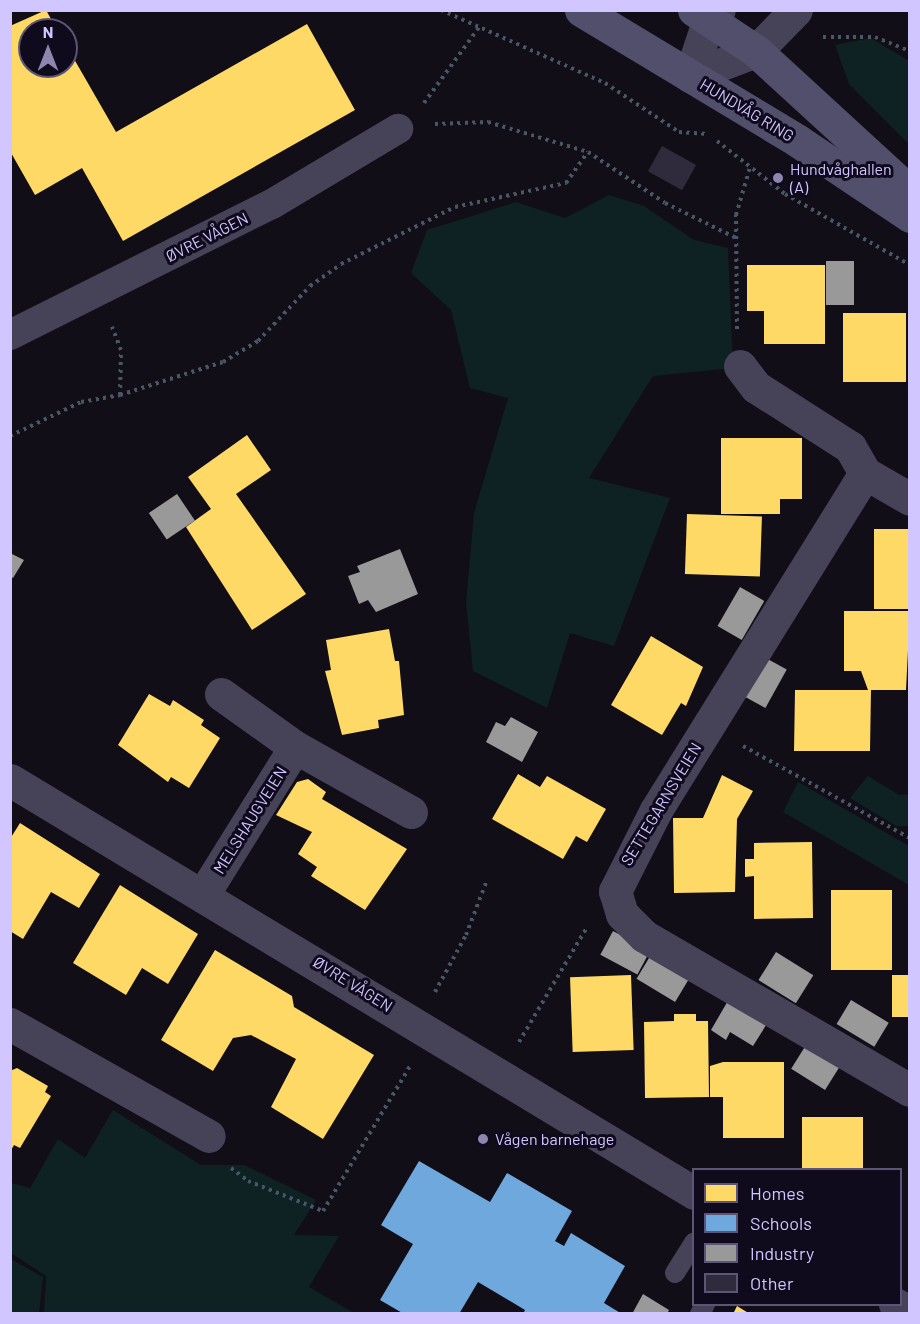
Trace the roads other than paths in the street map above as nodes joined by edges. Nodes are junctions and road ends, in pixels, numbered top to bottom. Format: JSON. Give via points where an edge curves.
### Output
{"nodes":[{"id":1,"x":581,"y":10,"type":"edge"},
{"id":2,"x":796,"y":10,"type":"edge"},
{"id":3,"x":707,"y":13,"type":"edge"},
{"id":4,"x":756,"y":51,"type":"junction"},
{"id":5,"x":690,"y":76,"type":"junction"},
{"id":6,"x":398,"y":129,"type":"road end"},
{"id":7,"x":909,"y":192,"type":"edge"},
{"id":8,"x":909,"y":216,"type":"edge"},
{"id":9,"x":10,"y":335,"type":"edge"},
{"id":10,"x":740,"y":366,"type":"road end"},
{"id":11,"x":865,"y":473,"type":"junction"},
{"id":12,"x":909,"y":499,"type":"edge"},
{"id":13,"x":221,"y":694,"type":"dead end"},
{"id":14,"x":295,"y":747,"type":"junction"},
{"id":15,"x":10,"y":780,"type":"edge"},
{"id":16,"x":411,"y":812,"type":"dead end"},
{"id":17,"x":204,"y":893,"type":"junction"},
{"id":18,"x":10,"y":1024,"type":"edge"},
{"id":19,"x":909,"y":1090,"type":"edge"},
{"id":20,"x":209,"y":1136,"type":"road end"},
{"id":21,"x":692,"y":1192,"type":"edge"},
{"id":22,"x":692,"y":1244,"type":"edge"},
{"id":23,"x":675,"y":1273,"type":"dead end"}],
"edges":[{"from":1,"to":5,"type":"main road","name":"HUNDVÅG RING"},
{"from":2,"to":4,"type":"street"},
{"from":3,"to":4,"type":"main road"},
{"from":3,"to":5,"type":"street"},
{"from":4,"to":5,"type":"street"},
{"from":4,"to":7,"type":"main road"},
{"from":5,"to":8,"type":"main road","name":"HUNDVÅG RING"},
{"from":6,"to":9,"type":"street","name":"ØVRE VÅGEN","via":[[272,204]]},
{"from":10,"to":11,"type":"street","via":[[756,387],[850,447]]},
{"from":11,"to":12,"type":"street"},
{"from":11,"to":19,"type":"street","name":"SETTEGARNSVEIEN","via":[[625,862],[615,891],[622,914],[644,936]]},
{"from":13,"to":14,"type":"street","name":"MELSHAUGVEIEN"},
{"from":14,"to":16,"type":"street","name":"MELSHAUGVEIEN"},
{"from":14,"to":17,"type":"street","name":"MELSHAUGVEIEN"},
{"from":15,"to":17,"type":"street","name":"ØVRE VÅGEN"},
{"from":17,"to":21,"type":"street","name":"ØVRE VÅGEN"},
{"from":18,"to":20,"type":"street"},
{"from":22,"to":23,"type":"lane"}]}
